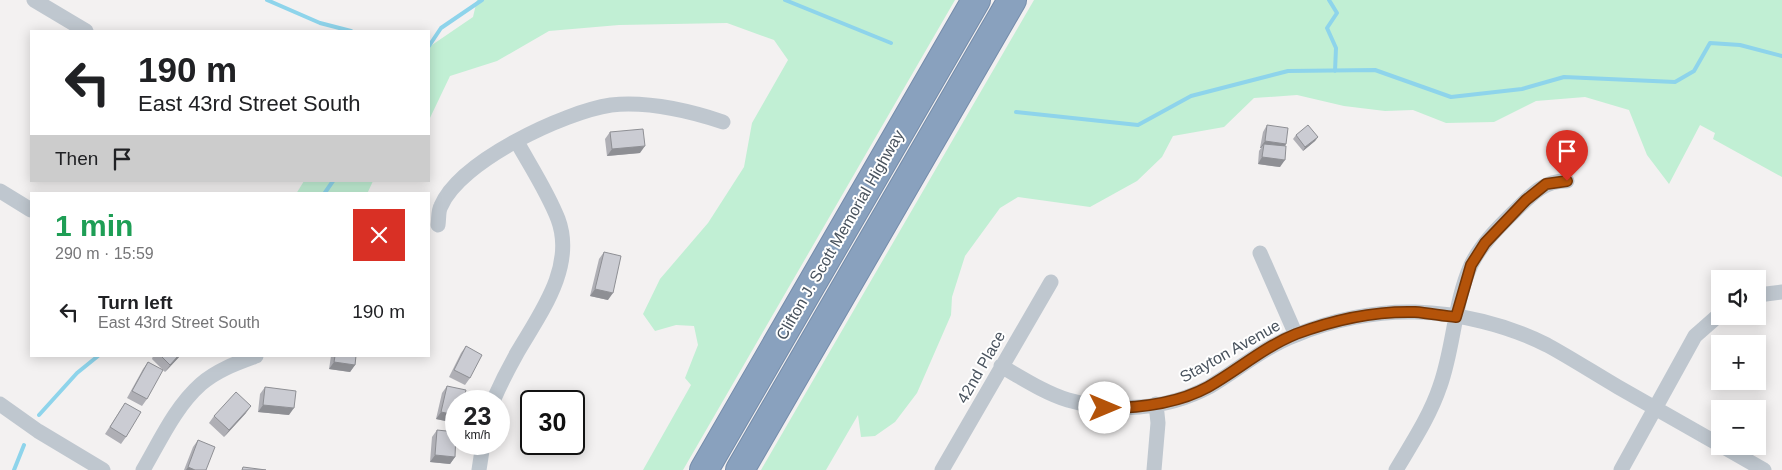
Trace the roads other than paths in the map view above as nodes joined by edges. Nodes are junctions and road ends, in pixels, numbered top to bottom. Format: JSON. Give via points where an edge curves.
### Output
{"nodes":[{"id":1,"x":34,"y":0,"type":"edge"},
{"id":2,"x":976,"y":0,"type":"edge"},
{"id":3,"x":1012,"y":0,"type":"edge"},
{"id":4,"x":84,"y":30,"type":"edge"},
{"id":5,"x":723,"y":122,"type":"dead end"},
{"id":6,"x":517,"y":142,"type":"junction"},
{"id":7,"x":1567,"y":181,"type":"dead end"},
{"id":8,"x":0,"y":191,"type":"edge"},
{"id":9,"x":30,"y":209,"type":"edge"},
{"id":10,"x":438,"y":225,"type":"dead end"},
{"id":11,"x":1260,"y":253,"type":"dead end"},
{"id":12,"x":1051,"y":282,"type":"dead end"},
{"id":13,"x":1782,"y":292,"type":"edge"},
{"id":14,"x":1766,"y":294,"type":"edge"},
{"id":15,"x":1456,"y":317,"type":"junction"},
{"id":16,"x":1711,"y":322,"type":"edge"},
{"id":17,"x":1296,"y":334,"type":"junction"},
{"id":18,"x":253,"y":357,"type":"edge"},
{"id":19,"x":1002,"y":366,"type":"junction"},
{"id":20,"x":498,"y":390,"type":"edge"},
{"id":21,"x":0,"y":404,"type":"edge"},
{"id":22,"x":1156,"y":404,"type":"junction"},
{"id":23,"x":1655,"y":408,"type":"junction"},
{"id":24,"x":1711,"y":440,"type":"edge"},
{"id":25,"x":481,"y":455,"type":"edge"},
{"id":26,"x":1737,"y":455,"type":"edge"},
{"id":27,"x":102,"y":470,"type":"edge"},
{"id":28,"x":143,"y":470,"type":"edge"},
{"id":29,"x":479,"y":470,"type":"edge"},
{"id":30,"x":704,"y":470,"type":"edge"},
{"id":31,"x":740,"y":470,"type":"edge"},
{"id":32,"x":942,"y":470,"type":"edge"},
{"id":33,"x":1154,"y":470,"type":"edge"},
{"id":34,"x":1396,"y":470,"type":"edge"},
{"id":35,"x":1621,"y":470,"type":"edge"},
{"id":36,"x":1764,"y":470,"type":"edge"}],
"edges":[{"from":1,"to":4,"type":"street"},
{"from":2,"to":30,"type":"highway","name":"Clifton J. Scott Memorial Highway"},
{"from":3,"to":31,"type":"highway","name":"Clifton J. Scott Memorial Highway"},
{"from":5,"to":6,"type":"street","via":[[668,107],[611,105],[562,118]]},
{"from":6,"to":10,"type":"street","via":[[466,173],[440,207]]},
{"from":6,"to":20,"type":"street","via":[[559,220],[562,246],[558,279]]},
{"from":7,"to":15,"type":"street","via":[[1546,184],[1485,243],[1471,265]]},
{"from":8,"to":9,"type":"street"},
{"from":11,"to":17,"type":"street"},
{"from":12,"to":19,"type":"street","name":"42nd Place"},
{"from":13,"to":14,"type":"street"},
{"from":15,"to":17,"type":"street","name":"Stayton Avenue","via":[[1416,312],[1376,314]]},
{"from":15,"to":23,"type":"street","name":"Stayton Avenue","via":[[1503,328],[1546,344]]},
{"from":15,"to":34,"type":"street","via":[[1440,386]]},
{"from":16,"to":23,"type":"street","via":[[1695,336]]},
{"from":17,"to":22,"type":"street","name":"Stayton Avenue","via":[[1207,387]]},
{"from":18,"to":28,"type":"street","via":[[229,366],[201,384],[176,413]]},
{"from":19,"to":22,"type":"street","name":"Stayton Avenue","via":[[1066,400],[1105,408]]},
{"from":19,"to":32,"type":"street","name":"42nd Place"},
{"from":21,"to":27,"type":"street"},
{"from":22,"to":33,"type":"street","via":[[1158,423]]},
{"from":23,"to":24,"type":"street","name":"Stayton Avenue"},
{"from":23,"to":35,"type":"street"},
{"from":25,"to":29,"type":"street"},
{"from":26,"to":36,"type":"street","name":"Stayton Avenue"}]}
